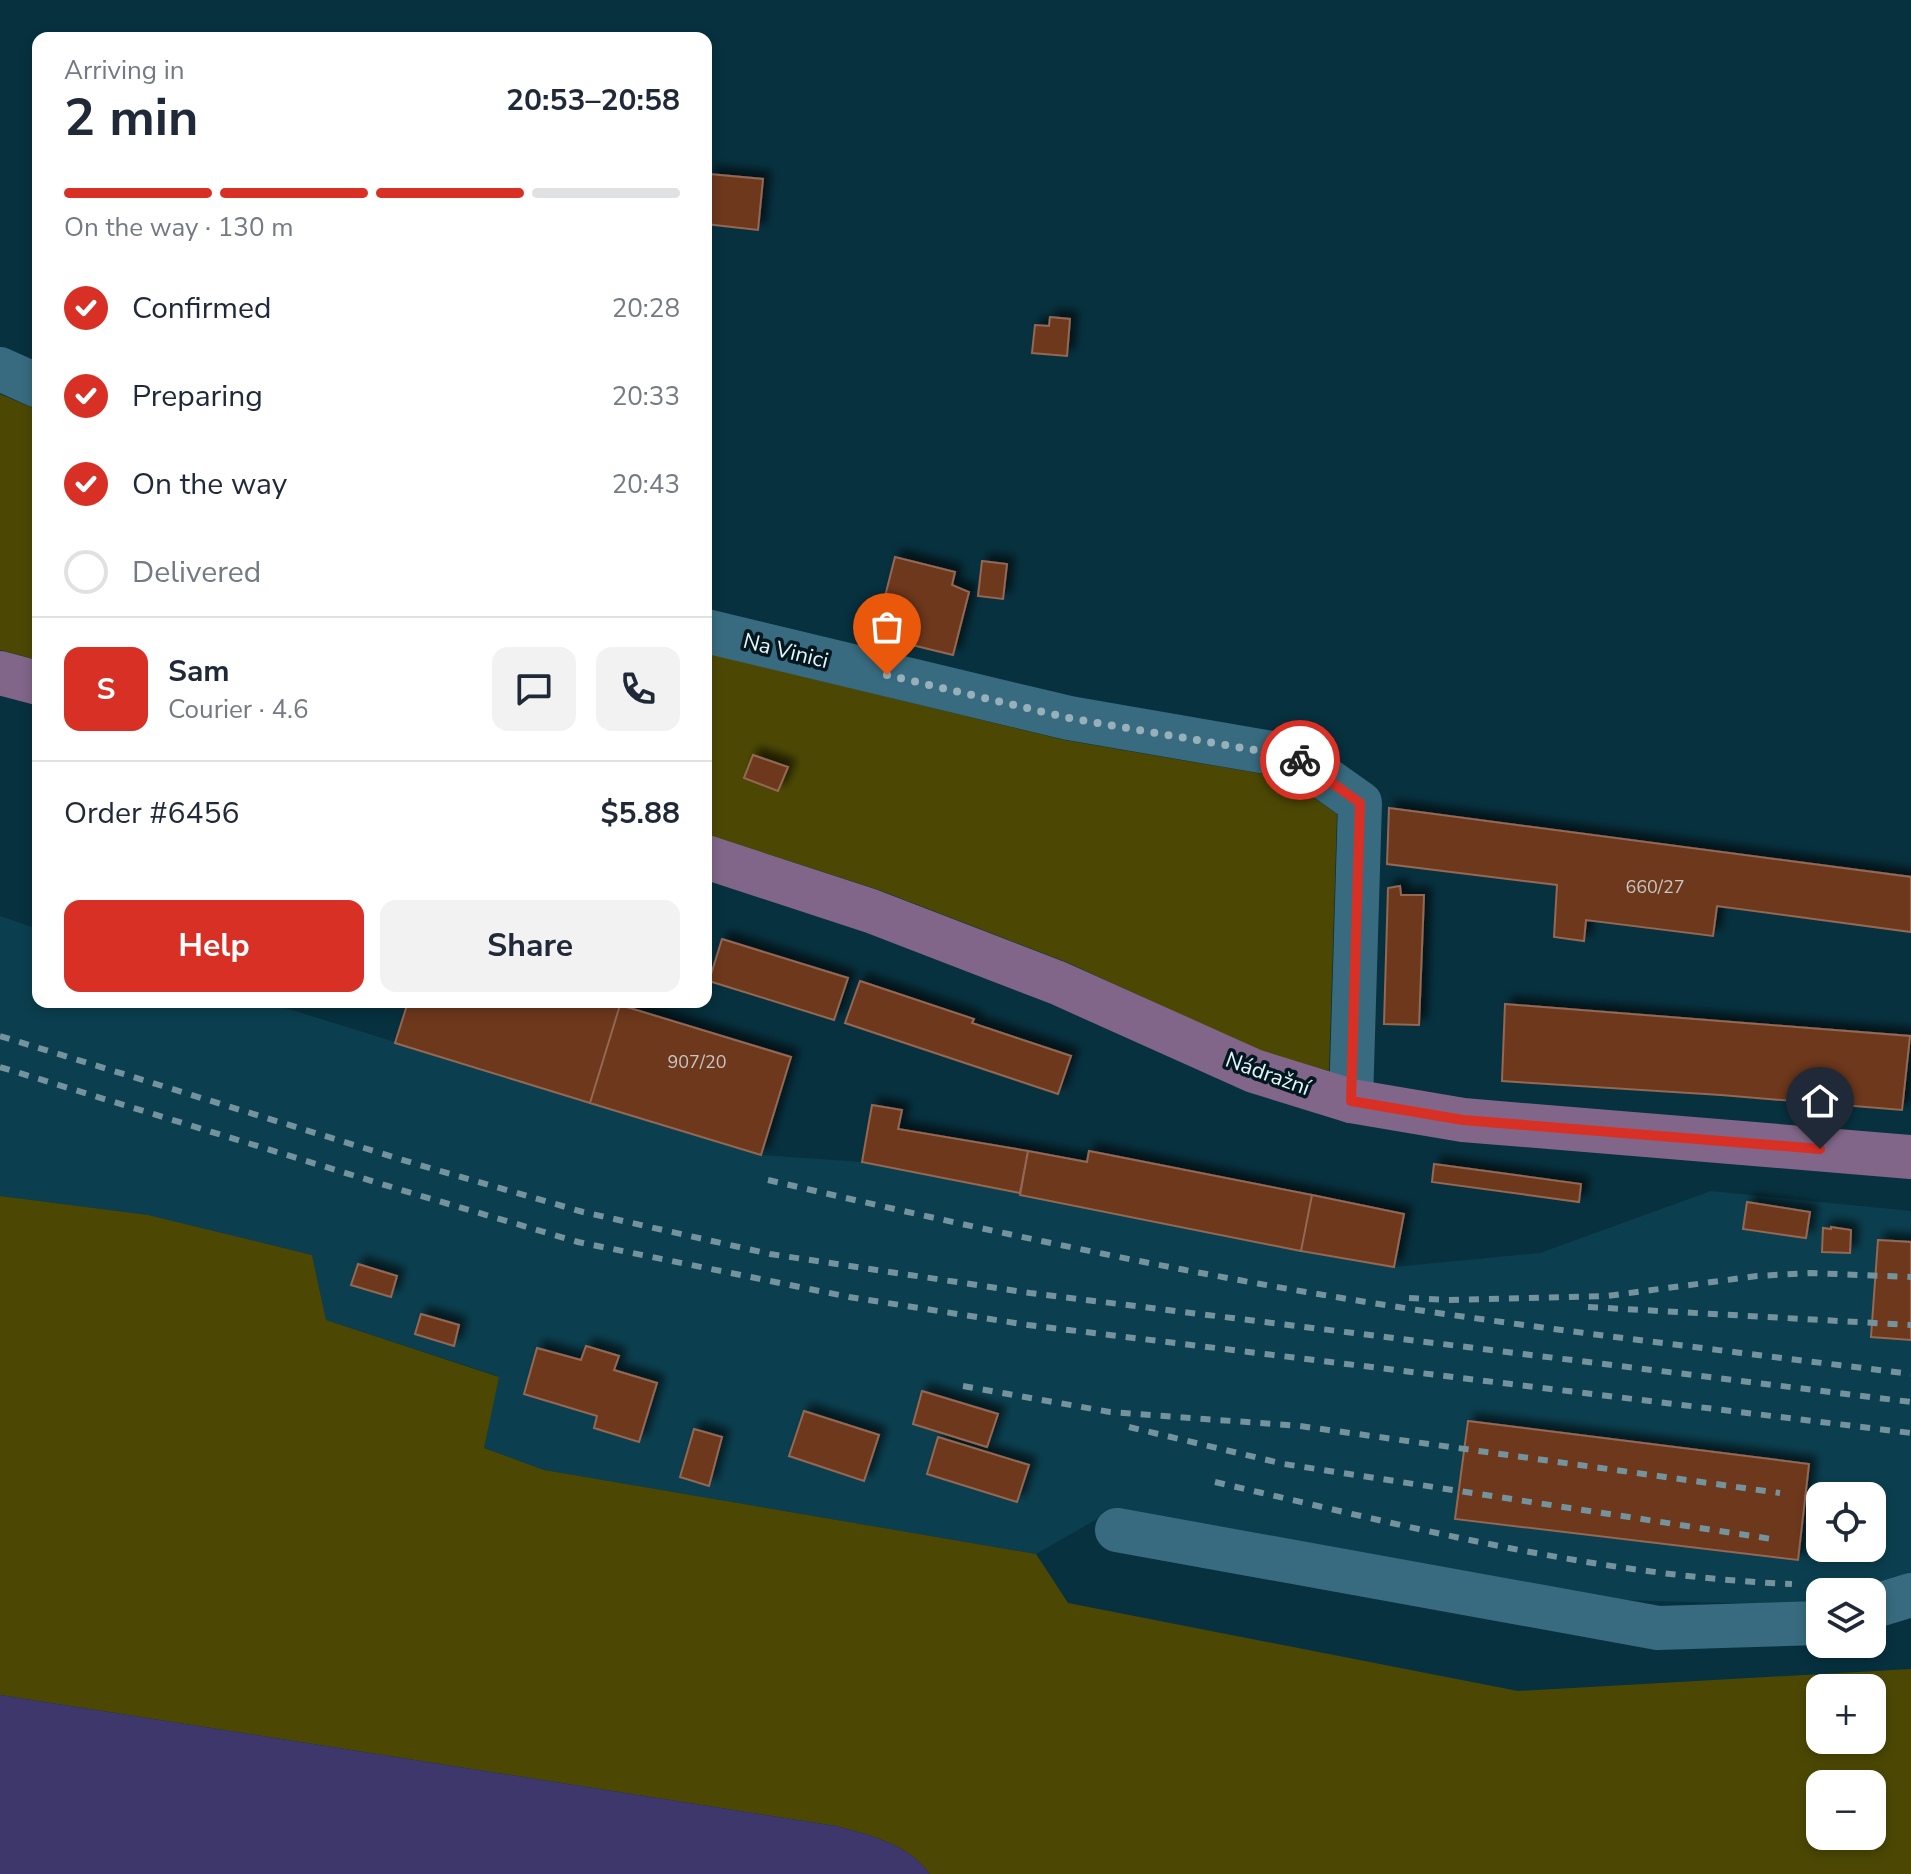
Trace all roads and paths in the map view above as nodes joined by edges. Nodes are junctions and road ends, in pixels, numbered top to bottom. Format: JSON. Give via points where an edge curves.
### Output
{"nodes":[{"id":1,"x":0,"y":369,"type":"edge"},
{"id":2,"x":32,"y":383,"type":"edge"},
{"id":3,"x":712,"y":632,"type":"edge"},
{"id":4,"x":0,"y":673,"type":"edge"},
{"id":5,"x":32,"y":681,"type":"edge"},
{"id":6,"x":712,"y":859,"type":"edge"},
{"id":7,"x":1351,"y":1101,"type":"junction"},
{"id":8,"x":1911,"y":1157,"type":"edge"},
{"id":9,"x":1117,"y":1530,"type":"dead end"},
{"id":10,"x":1911,"y":1595,"type":"edge"},
{"id":11,"x":1886,"y":1603,"type":"edge"},
{"id":12,"x":1806,"y":1623,"type":"edge"}],
"edges":[{"from":1,"to":2,"type":"street"},
{"from":3,"to":7,"type":"street","name":"Na Vinici","via":[[1069,718],[1295,757],[1360,803]]},
{"from":4,"to":5,"type":"main road"},
{"from":6,"to":7,"type":"main road","name":"Nádražní","via":[[871,911],[1058,983],[1254,1071]]},
{"from":7,"to":8,"type":"main road","name":"Nádražní","via":[[1463,1120]]},
{"from":9,"to":12,"type":"street","via":[[1658,1628]]},
{"from":10,"to":11,"type":"street"}]}
